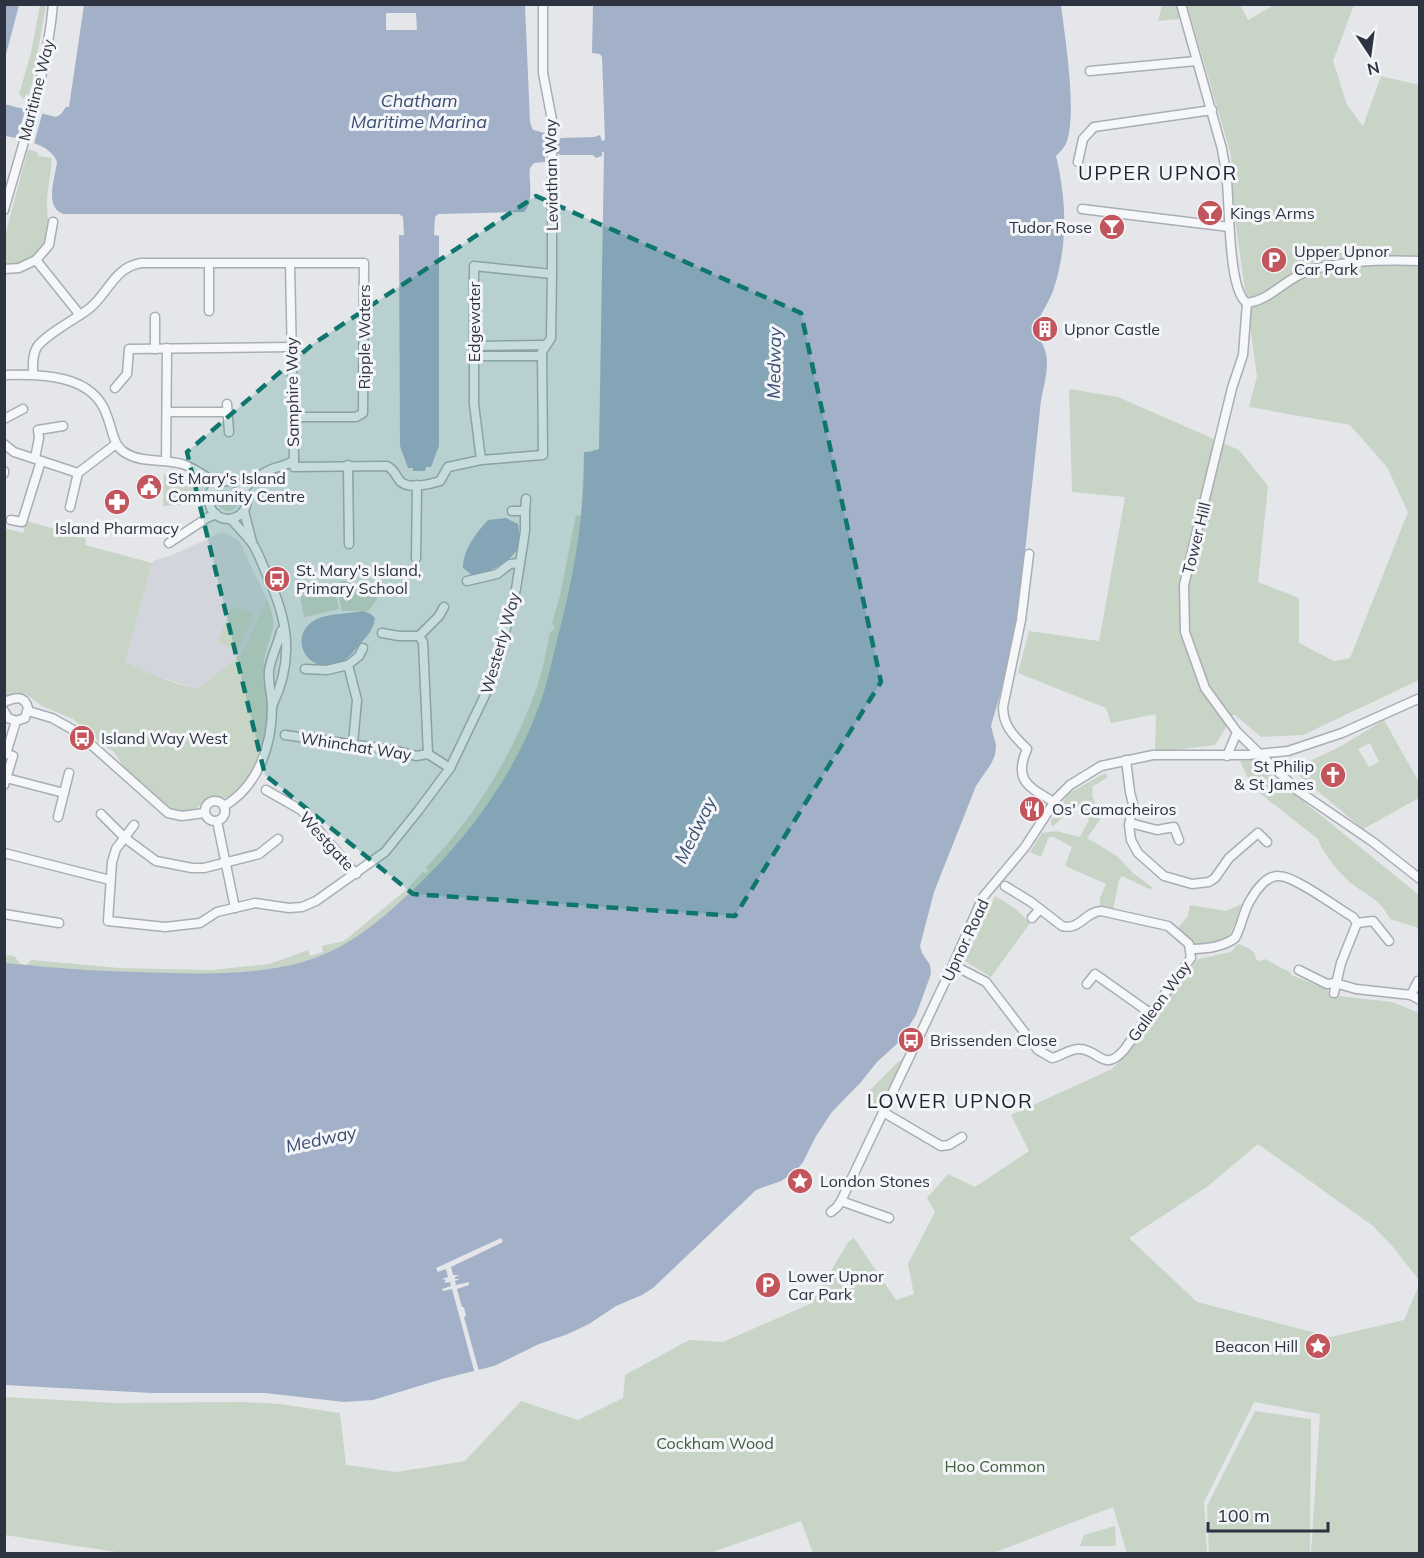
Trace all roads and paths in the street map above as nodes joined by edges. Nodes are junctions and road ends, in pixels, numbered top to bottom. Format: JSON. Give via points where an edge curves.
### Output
{"nodes":[{"id":1,"x":53,"y":4,"type":"edge"},
{"id":2,"x":543,"y":4,"type":"edge"},
{"id":3,"x":1181,"y":4,"type":"edge"},
{"id":4,"x":1196,"y":61,"type":"junction"},
{"id":5,"x":1090,"y":71,"type":"dead end"},
{"id":6,"x":1212,"y":110,"type":"junction"},
{"id":7,"x":1078,"y":162,"type":"dead end"},
{"id":8,"x":1082,"y":209,"type":"dead end"},
{"id":9,"x":4,"y":210,"type":"edge"},
{"id":10,"x":53,"y":222,"type":"dead end"},
{"id":11,"x":1229,"y":227,"type":"junction"},
{"id":12,"x":36,"y":260,"type":"junction"},
{"id":13,"x":1419,"y":261,"type":"edge"},
{"id":14,"x":209,"y":264,"type":"junction"},
{"id":15,"x":290,"y":264,"type":"junction"},
{"id":16,"x":4,"y":269,"type":"edge"},
{"id":17,"x":552,"y":274,"type":"junction"},
{"id":18,"x":1247,"y":303,"type":"junction"},
{"id":19,"x":209,"y":311,"type":"dead end"},
{"id":20,"x":80,"y":315,"type":"junction"},
{"id":21,"x":154,"y":317,"type":"dead end"},
{"id":22,"x":546,"y":345,"type":"junction"},
{"id":23,"x":474,"y":346,"type":"junction"},
{"id":24,"x":291,"y":347,"type":"junction"},
{"id":25,"x":167,"y":348,"type":"junction"},
{"id":26,"x":155,"y":349,"type":"junction"},
{"id":27,"x":474,"y":356,"type":"junction"},
{"id":28,"x":542,"y":356,"type":"junction"},
{"id":29,"x":33,"y":374,"type":"junction"},
{"id":30,"x":4,"y":375,"type":"edge"},
{"id":31,"x":115,"y":388,"type":"dead end"},
{"id":32,"x":23,"y":409,"type":"dead end"},
{"id":33,"x":167,"y":412,"type":"junction"},
{"id":34,"x":293,"y":417,"type":"junction"},
{"id":35,"x":4,"y":419,"type":"edge"},
{"id":36,"x":63,"y":426,"type":"dead end"},
{"id":37,"x":229,"y":432,"type":"dead end"},
{"id":38,"x":116,"y":444,"type":"junction"},
{"id":39,"x":5,"y":449,"type":"edge"},
{"id":40,"x":38,"y":459,"type":"junction"},
{"id":41,"x":294,"y":460,"type":"junction"},
{"id":42,"x":481,"y":460,"type":"junction"},
{"id":43,"x":166,"y":461,"type":"junction"},
{"id":44,"x":351,"y":466,"type":"junction"},
{"id":45,"x":78,"y":473,"type":"junction"},
{"id":46,"x":218,"y":485,"type":"junction"},
{"id":47,"x":417,"y":485,"type":"junction"},
{"id":48,"x":243,"y":489,"type":"junction"},
{"id":49,"x":526,"y":499,"type":"dead end"},
{"id":50,"x":70,"y":507,"type":"dead end"},
{"id":51,"x":244,"y":511,"type":"junction"},
{"id":52,"x":512,"y":511,"type":"dead end"},
{"id":53,"x":525,"y":511,"type":"junction"},
{"id":54,"x":216,"y":514,"type":"junction"},
{"id":55,"x":231,"y":519,"type":"junction"},
{"id":56,"x":11,"y":520,"type":"dead end"},
{"id":57,"x":252,"y":542,"type":"junction"},
{"id":58,"x":169,"y":543,"type":"dead end"},
{"id":59,"x":349,"y":544,"type":"dead end"},
{"id":60,"x":1029,"y":554,"type":"dead end"},
{"id":61,"x":416,"y":558,"type":"dead end"},
{"id":62,"x":520,"y":563,"type":"junction"},
{"id":63,"x":467,"y":581,"type":"dead end"},
{"id":64,"x":444,"y":608,"type":"dead end"},
{"id":65,"x":283,"y":624,"type":"junction"},
{"id":66,"x":382,"y":633,"type":"dead end"},
{"id":67,"x":419,"y":636,"type":"junction"},
{"id":68,"x":363,"y":648,"type":"dead end"},
{"id":69,"x":348,"y":665,"type":"junction"},
{"id":70,"x":305,"y":669,"type":"dead end"},
{"id":71,"x":1419,"y":698,"type":"edge"},
{"id":72,"x":5,"y":706,"type":"edge"},
{"id":73,"x":272,"y":706,"type":"junction"},
{"id":74,"x":28,"y":711,"type":"junction"},
{"id":75,"x":16,"y":721,"type":"junction"},
{"id":76,"x":1237,"y":732,"type":"junction"},
{"id":77,"x":285,"y":735,"type":"dead end"},
{"id":78,"x":353,"y":744,"type":"junction"},
{"id":79,"x":5,"y":754,"type":"edge"},
{"id":80,"x":428,"y":754,"type":"junction"},
{"id":81,"x":1261,"y":754,"type":"junction"},
{"id":82,"x":1227,"y":756,"type":"junction"},
{"id":83,"x":1126,"y":760,"type":"junction"},
{"id":84,"x":450,"y":768,"type":"junction"},
{"id":85,"x":69,"y":773,"type":"dead end"},
{"id":86,"x":5,"y":782,"type":"edge"},
{"id":87,"x":266,"y":790,"type":"dead end"},
{"id":88,"x":64,"y":793,"type":"junction"},
{"id":89,"x":1054,"y":802,"type":"junction"},
{"id":90,"x":224,"y":806,"type":"junction"},
{"id":91,"x":204,"y":813,"type":"junction"},
{"id":92,"x":101,"y":814,"type":"dead end"},
{"id":93,"x":58,"y":818,"type":"dead end"},
{"id":94,"x":217,"y":821,"type":"junction"},
{"id":95,"x":1130,"y":823,"type":"junction"},
{"id":96,"x":134,"y":825,"type":"dead end"},
{"id":97,"x":1250,"y":826,"type":"dead end"},
{"id":98,"x":1258,"y":834,"type":"junction"},
{"id":99,"x":125,"y":838,"type":"junction"},
{"id":100,"x":278,"y":839,"type":"dead end"},
{"id":101,"x":1179,"y":840,"type":"dead end"},
{"id":102,"x":1267,"y":842,"type":"dead end"},
{"id":103,"x":4,"y":853,"type":"edge"},
{"id":104,"x":225,"y":863,"type":"junction"},
{"id":105,"x":356,"y":874,"type":"junction"},
{"id":106,"x":1419,"y":879,"type":"edge"},
{"id":107,"x":110,"y":880,"type":"junction"},
{"id":108,"x":1005,"y":886,"type":"dead end"},
{"id":109,"x":235,"y":908,"type":"junction"},
{"id":110,"x":1040,"y":909,"type":"junction"},
{"id":111,"x":4,"y":914,"type":"edge"},
{"id":112,"x":1032,"y":918,"type":"dead end"},
{"id":113,"x":59,"y":923,"type":"dead end"},
{"id":114,"x":1357,"y":923,"type":"junction"},
{"id":115,"x":1389,"y":941,"type":"dead end"},
{"id":116,"x":1191,"y":949,"type":"junction"},
{"id":117,"x":953,"y":965,"type":"junction"},
{"id":118,"x":1299,"y":970,"type":"dead end"},
{"id":119,"x":1418,"y":981,"type":"dead end"},
{"id":120,"x":1335,"y":983,"type":"junction"},
{"id":121,"x":1087,"y":984,"type":"dead end"},
{"id":122,"x":1334,"y":993,"type":"dead end"},
{"id":123,"x":1415,"y":998,"type":"edge"},
{"id":124,"x":1150,"y":1013,"type":"junction"},
{"id":125,"x":883,"y":1112,"type":"junction"},
{"id":126,"x":962,"y":1137,"type":"dead end"},
{"id":127,"x":841,"y":1201,"type":"junction"},
{"id":128,"x":831,"y":1212,"type":"dead end"},
{"id":129,"x":889,"y":1218,"type":"dead end"}],
"edges":[{"from":1,"to":9,"type":"street","name":"Maritime Way","via":[[41,76]]},
{"from":2,"to":17,"type":"street","name":"Leviathan Way","via":[[543,73],[552,120]]},
{"from":3,"to":4,"type":"street"},
{"from":4,"to":5,"type":"street"},
{"from":4,"to":6,"type":"street"},
{"from":6,"to":7,"type":"street","via":[[1094,127],[1083,139]]},
{"from":6,"to":11,"type":"street","via":[[1227,173]]},
{"from":8,"to":11,"type":"street"},
{"from":10,"to":12,"type":"street","via":[[49,245]]},
{"from":11,"to":18,"type":"street","via":[[1238,290]]},
{"from":12,"to":16,"type":"street","via":[[19,268]]},
{"from":12,"to":20,"type":"street"},
{"from":13,"to":18,"type":"street","via":[[1383,260],[1308,271],[1257,302]]},
{"from":14,"to":15,"type":"street"},
{"from":14,"to":19,"type":"street"},
{"from":14,"to":20,"type":"street","via":[[129,266]]},
{"from":15,"to":24,"type":"street","name":"Samphire Way"},
{"from":15,"to":34,"type":"street","name":"Ripple Waters","via":[[364,263],[363,413],[356,417]]},
{"from":17,"to":22,"type":"street","via":[[551,338]]},
{"from":17,"to":23,"type":"street","name":"Edgewater","via":[[474,266]]},
{"from":18,"to":76,"type":"street","name":"Tower Hill","via":[[1243,355],[1184,585],[1185,632],[1205,688]]},
{"from":20,"to":29,"type":"street","via":[[39,345],[34,354]]},
{"from":21,"to":26,"type":"street"},
{"from":22,"to":23,"type":"street"},
{"from":22,"to":28,"type":"street"},
{"from":23,"to":27,"type":"street","name":"Edgewater"},
{"from":24,"to":25,"type":"street"},
{"from":24,"to":34,"type":"street","name":"Samphire Way"},
{"from":25,"to":26,"type":"street"},
{"from":25,"to":33,"type":"street"},
{"from":26,"to":31,"type":"street","via":[[129,349],[127,374]]},
{"from":27,"to":28,"type":"street"},
{"from":27,"to":42,"type":"street","name":"Edgewater","via":[[474,404]]},
{"from":28,"to":42,"type":"street","via":[[543,455]]},
{"from":29,"to":30,"type":"street"},
{"from":29,"to":38,"type":"street","via":[[57,376],[95,394],[104,406]]},
{"from":32,"to":35,"type":"street"},
{"from":33,"to":37,"type":"street","via":[[227,408]]},
{"from":33,"to":43,"type":"street"},
{"from":34,"to":41,"type":"street","name":"Samphire Way"},
{"from":36,"to":40,"type":"street","via":[[38,430]]},
{"from":38,"to":43,"type":"street","via":[[139,459]]},
{"from":38,"to":45,"type":"street"},
{"from":39,"to":40,"type":"street"},
{"from":40,"to":45,"type":"street"},
{"from":40,"to":56,"type":"street","via":[[22,522]]},
{"from":41,"to":44,"type":"street","via":[[294,467]]},
{"from":41,"to":48,"type":"street","name":"Samphire Way","via":[[258,476]]},
{"from":42,"to":47,"type":"street","via":[[448,467],[440,481]]},
{"from":43,"to":46,"type":"street","via":[[197,470]]},
{"from":44,"to":47,"type":"street","via":[[387,466],[402,483]]},
{"from":44,"to":59,"type":"street"},
{"from":45,"to":50,"type":"street"},
{"from":46,"to":48,"type":"street","via":[[234,482]]},
{"from":46,"to":54,"type":"street","via":[[210,499]]},
{"from":47,"to":61,"type":"street"},
{"from":48,"to":51,"type":"street","via":[[247,499]]},
{"from":49,"to":53,"type":"street","name":"Westerly Way"},
{"from":51,"to":55,"type":"street"},
{"from":51,"to":57,"type":"street"},
{"from":52,"to":53,"type":"street"},
{"from":53,"to":62,"type":"street","name":"Westerly Way"},
{"from":54,"to":55,"type":"street"},
{"from":54,"to":58,"type":"street"},
{"from":55,"to":57,"type":"street"},
{"from":57,"to":65,"type":"street","via":[[278,599]]},
{"from":60,"to":89,"type":"street","via":[[1003,717],[1011,733],[1027,749],[1021,769],[1024,781]]},
{"from":62,"to":63,"type":"street","via":[[510,564],[497,574]]},
{"from":62,"to":84,"type":"street","name":"Westerly Way","via":[[501,648],[481,705]]},
{"from":64,"to":67,"type":"street"},
{"from":65,"to":73,"type":"street","via":[[269,672]]},
{"from":65,"to":73,"type":"street","via":[[287,659]]},
{"from":66,"to":67,"type":"street"},
{"from":67,"to":80,"type":"street","via":[[423,642]]},
{"from":68,"to":69,"type":"street"},
{"from":69,"to":70,"type":"street"},
{"from":69,"to":78,"type":"street","via":[[357,702]]},
{"from":71,"to":81,"type":"street","name":"Upnor Road","via":[[1307,746]]},
{"from":72,"to":74,"type":"street","via":[[13,698],[21,698]]},
{"from":72,"to":75,"type":"street","via":[[8,718]]},
{"from":73,"to":90,"type":"street","via":[[261,765],[238,798]]},
{"from":74,"to":75,"type":"street","via":[[25,718]]},
{"from":74,"to":91,"type":"street","via":[[52,718],[77,732],[168,813]]},
{"from":75,"to":79,"type":"street"},
{"from":76,"to":81,"type":"street","name":"Tower Hill"},
{"from":76,"to":82,"type":"street"},
{"from":77,"to":78,"type":"street","name":"Whinchat Way"},
{"from":78,"to":80,"type":"street","name":"Whinchat Way","via":[[416,756]]},
{"from":79,"to":86,"type":"street","via":[[13,756]]},
{"from":80,"to":84,"type":"street"},
{"from":81,"to":82,"type":"street","name":"Upnor Road"},
{"from":81,"to":106,"type":"street","name":"Tower Hill","via":[[1297,790]]},
{"from":82,"to":83,"type":"street","name":"Upnor Road","via":[[1158,755]]},
{"from":83,"to":89,"type":"street","name":"Upnor Road","via":[[1093,769],[1071,783]]},
{"from":83,"to":95,"type":"street","via":[[1133,804]]},
{"from":84,"to":105,"type":"street","name":"Westerly Way","via":[[385,852]]},
{"from":85,"to":88,"type":"street"},
{"from":86,"to":88,"type":"street"},
{"from":87,"to":105,"type":"street","name":"Westgate","via":[[301,810]]},
{"from":88,"to":93,"type":"street"},
{"from":89,"to":117,"type":"street","name":"Upnor Road","via":[[983,897]]},
{"from":90,"to":91,"type":"street","via":[[212,801]]},
{"from":90,"to":94,"type":"street","via":[[224,816]]},
{"from":91,"to":94,"type":"street","via":[[210,821]]},
{"from":92,"to":99,"type":"street"},
{"from":94,"to":104,"type":"street"},
{"from":95,"to":98,"type":"street","via":[[1133,845],[1155,869],[1172,880],[1192,884],[1215,878],[1229,858]]},
{"from":95,"to":101,"type":"street","via":[[1157,830],[1174,827]]},
{"from":96,"to":99,"type":"street"},
{"from":97,"to":98,"type":"street"},
{"from":98,"to":102,"type":"street"},
{"from":99,"to":104,"type":"street","via":[[156,861],[192,868]]},
{"from":99,"to":107,"type":"street","via":[[116,849]]},
{"from":100,"to":104,"type":"street","via":[[259,854]]},
{"from":103,"to":107,"type":"street"},
{"from":104,"to":109,"type":"street"},
{"from":105,"to":109,"type":"street","name":"Westerly Way","via":[[302,907],[255,903]]},
{"from":107,"to":109,"type":"street","name":"Westerly Way","via":[[108,921],[165,927],[200,923],[217,912]]},
{"from":108,"to":110,"type":"street","name":"Galleon Way"},
{"from":110,"to":112,"type":"street"},
{"from":110,"to":116,"type":"street","name":"Galleon Way","via":[[1068,927],[1092,912],[1147,920],[1182,936]]},
{"from":111,"to":113,"type":"street"},
{"from":114,"to":115,"type":"street","via":[[1373,921]]},
{"from":114,"to":116,"type":"street","via":[[1310,890],[1279,876],[1266,881],[1250,899],[1235,938],[1221,945]]},
{"from":114,"to":120,"type":"street"},
{"from":116,"to":124,"type":"street","name":"Galleon Way","via":[[1188,964]]},
{"from":117,"to":124,"type":"street","name":"Galleon Way","via":[[984,980],[1038,1050],[1052,1058],[1082,1049],[1099,1059],[1113,1059]]},
{"from":117,"to":125,"type":"street","name":"Upnor Road"},
{"from":118,"to":120,"type":"street","via":[[1327,984]]},
{"from":119,"to":123,"type":"street"},
{"from":120,"to":122,"type":"street"},
{"from":120,"to":123,"type":"street"},
{"from":121,"to":124,"type":"street","via":[[1095,974]]},
{"from":125,"to":126,"type":"street","via":[[941,1146]]},
{"from":125,"to":127,"type":"street","name":"Upnor Road"},
{"from":127,"to":128,"type":"street","name":"Upnor Road"},
{"from":127,"to":129,"type":"street"}]}
